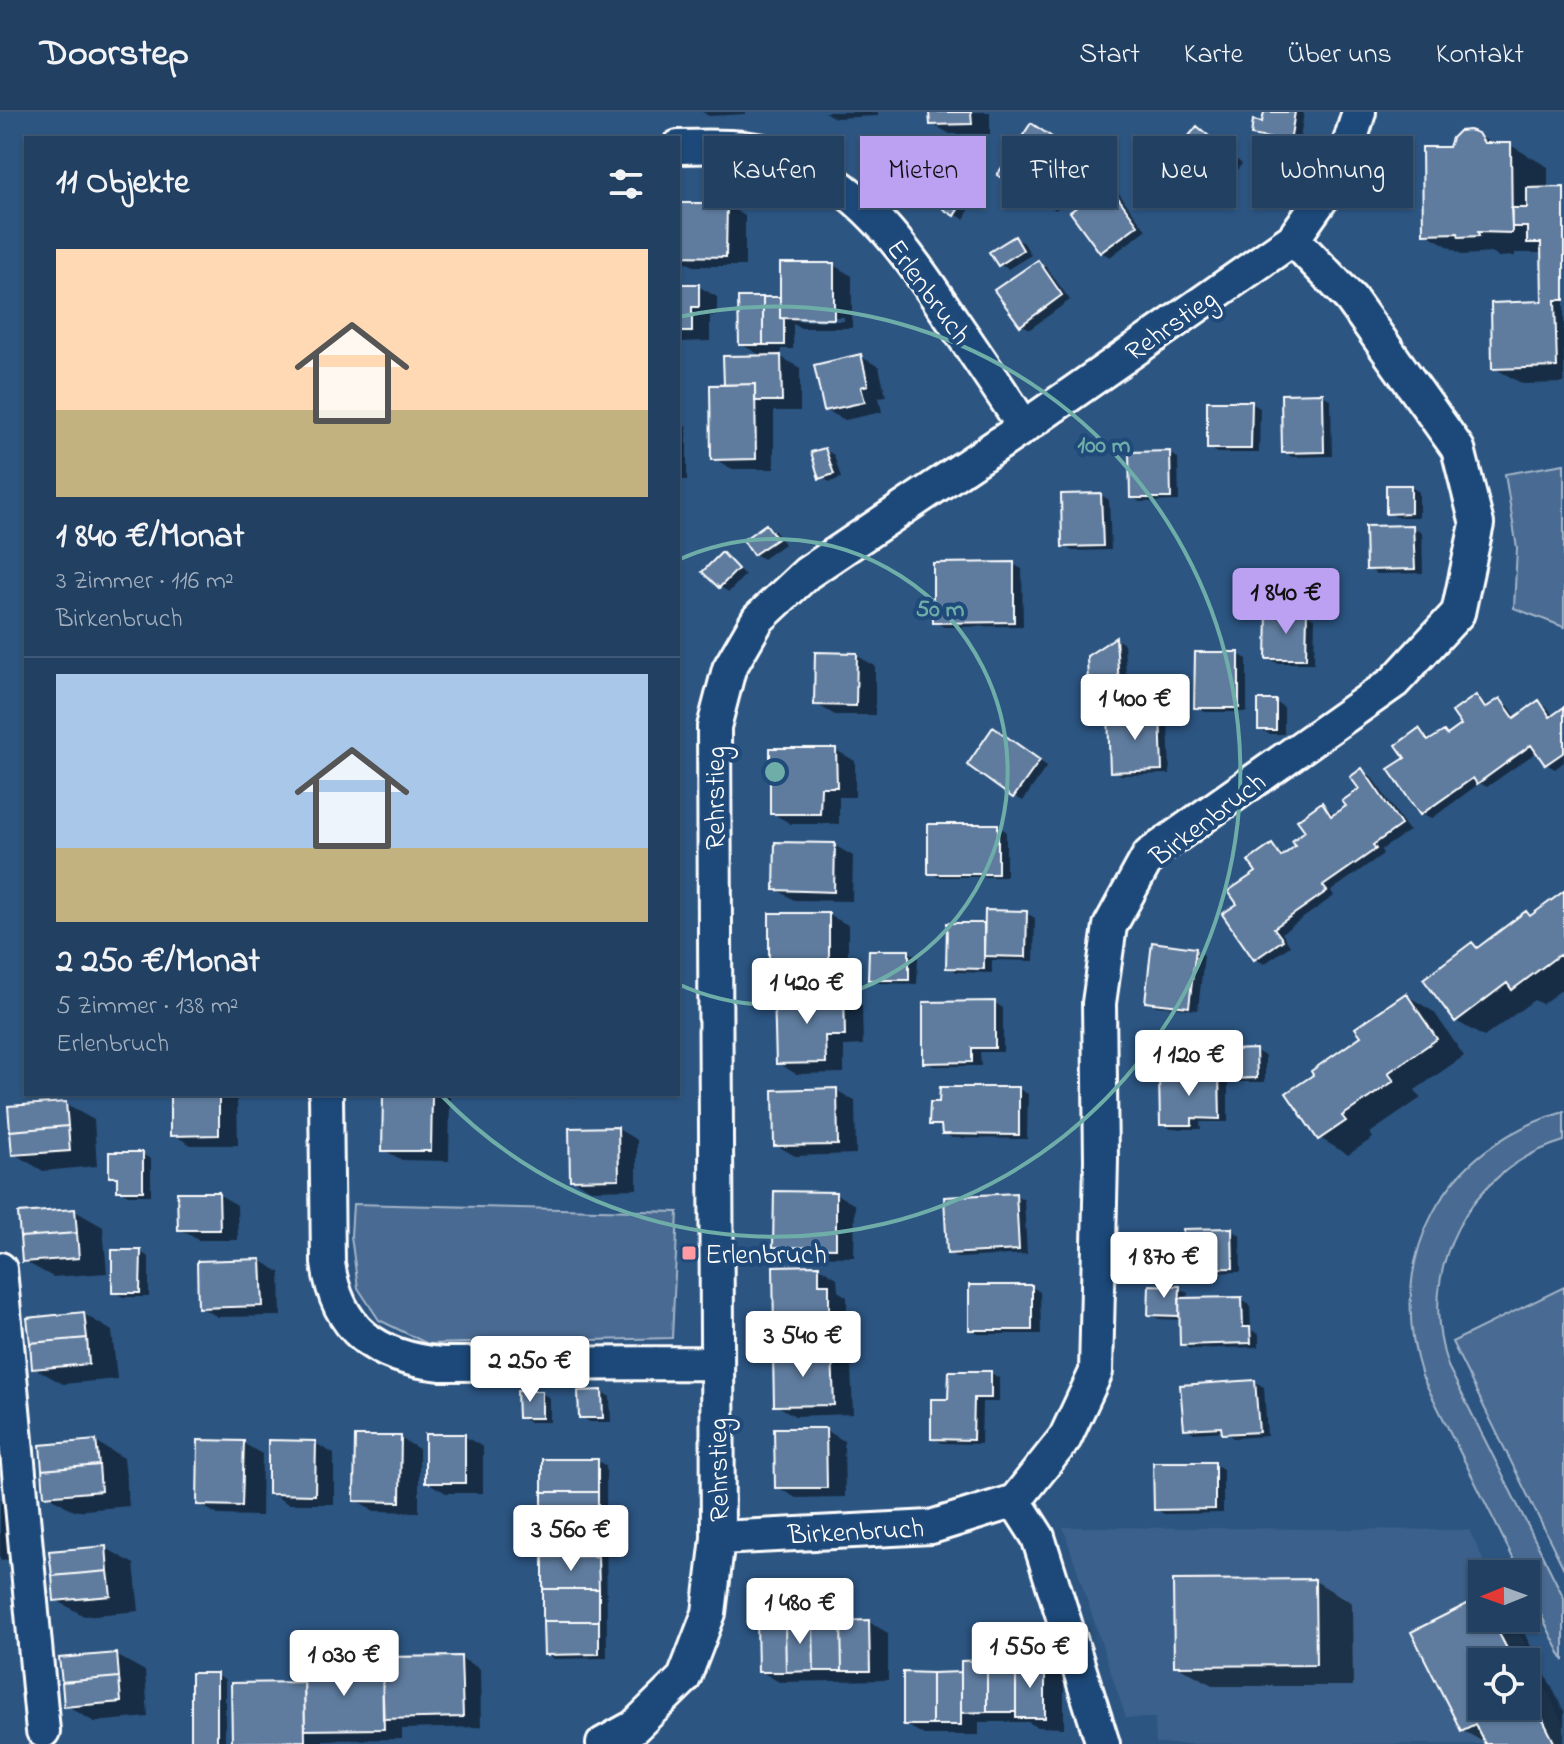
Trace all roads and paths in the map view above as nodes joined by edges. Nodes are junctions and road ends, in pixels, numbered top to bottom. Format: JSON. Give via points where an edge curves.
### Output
{"nodes":[{"id":1,"x":1359,"y":112,"type":"edge"},
{"id":2,"x":680,"y":147,"type":"edge"},
{"id":3,"x":1293,"y":239,"type":"junction"},
{"id":4,"x":1024,"y":427,"type":"junction"},
{"id":5,"x":326,"y":1096,"type":"edge"},
{"id":6,"x":0,"y":1269,"type":"edge"},
{"id":7,"x":4,"y":1358,"type":"edge"},
{"id":8,"x":716,"y":1363,"type":"junction"},
{"id":9,"x":9,"y":1457,"type":"edge"},
{"id":10,"x":1015,"y":1501,"type":"junction"},
{"id":11,"x":718,"y":1538,"type":"junction"},
{"id":12,"x":43,"y":1731,"type":"dead end"},
{"id":13,"x":603,"y":1744,"type":"edge"},
{"id":14,"x":1103,"y":1744,"type":"edge"}],
"edges":[{"from":1,"to":3,"type":"street","name":"Rehrstieg","via":[[1341,171]]},
{"from":2,"to":4,"type":"street","name":"Erlenbruch","via":[[778,155],[848,193],[895,239]]},
{"from":3,"to":4,"type":"street","name":"Rehrstieg"},
{"from":3,"to":10,"type":"street","name":"Birkenbruch","via":[[1351,299],[1458,449],[1477,524],[1458,613],[1394,682],[1149,855],[1110,926],[1099,1003],[1096,1372],[1065,1438]]},
{"from":4,"to":8,"type":"street","name":"Rehrstieg","via":[[807,573],[758,619],[729,669],[714,727]]},
{"from":5,"to":8,"type":"street","via":[[331,1285],[348,1322],[372,1342],[402,1357],[442,1364]]},
{"from":6,"to":7,"type":"street"},
{"from":7,"to":9,"type":"street"},
{"from":8,"to":11,"type":"street","name":"Rehrstieg"},
{"from":9,"to":12,"type":"street"},
{"from":10,"to":11,"type":"street","name":"Birkenbruch","via":[[931,1527]]},
{"from":10,"to":14,"type":"street","via":[[1038,1537]]},
{"from":11,"to":13,"type":"street","name":"Rehrstieg","via":[[709,1613],[684,1678],[634,1727]]}]}
